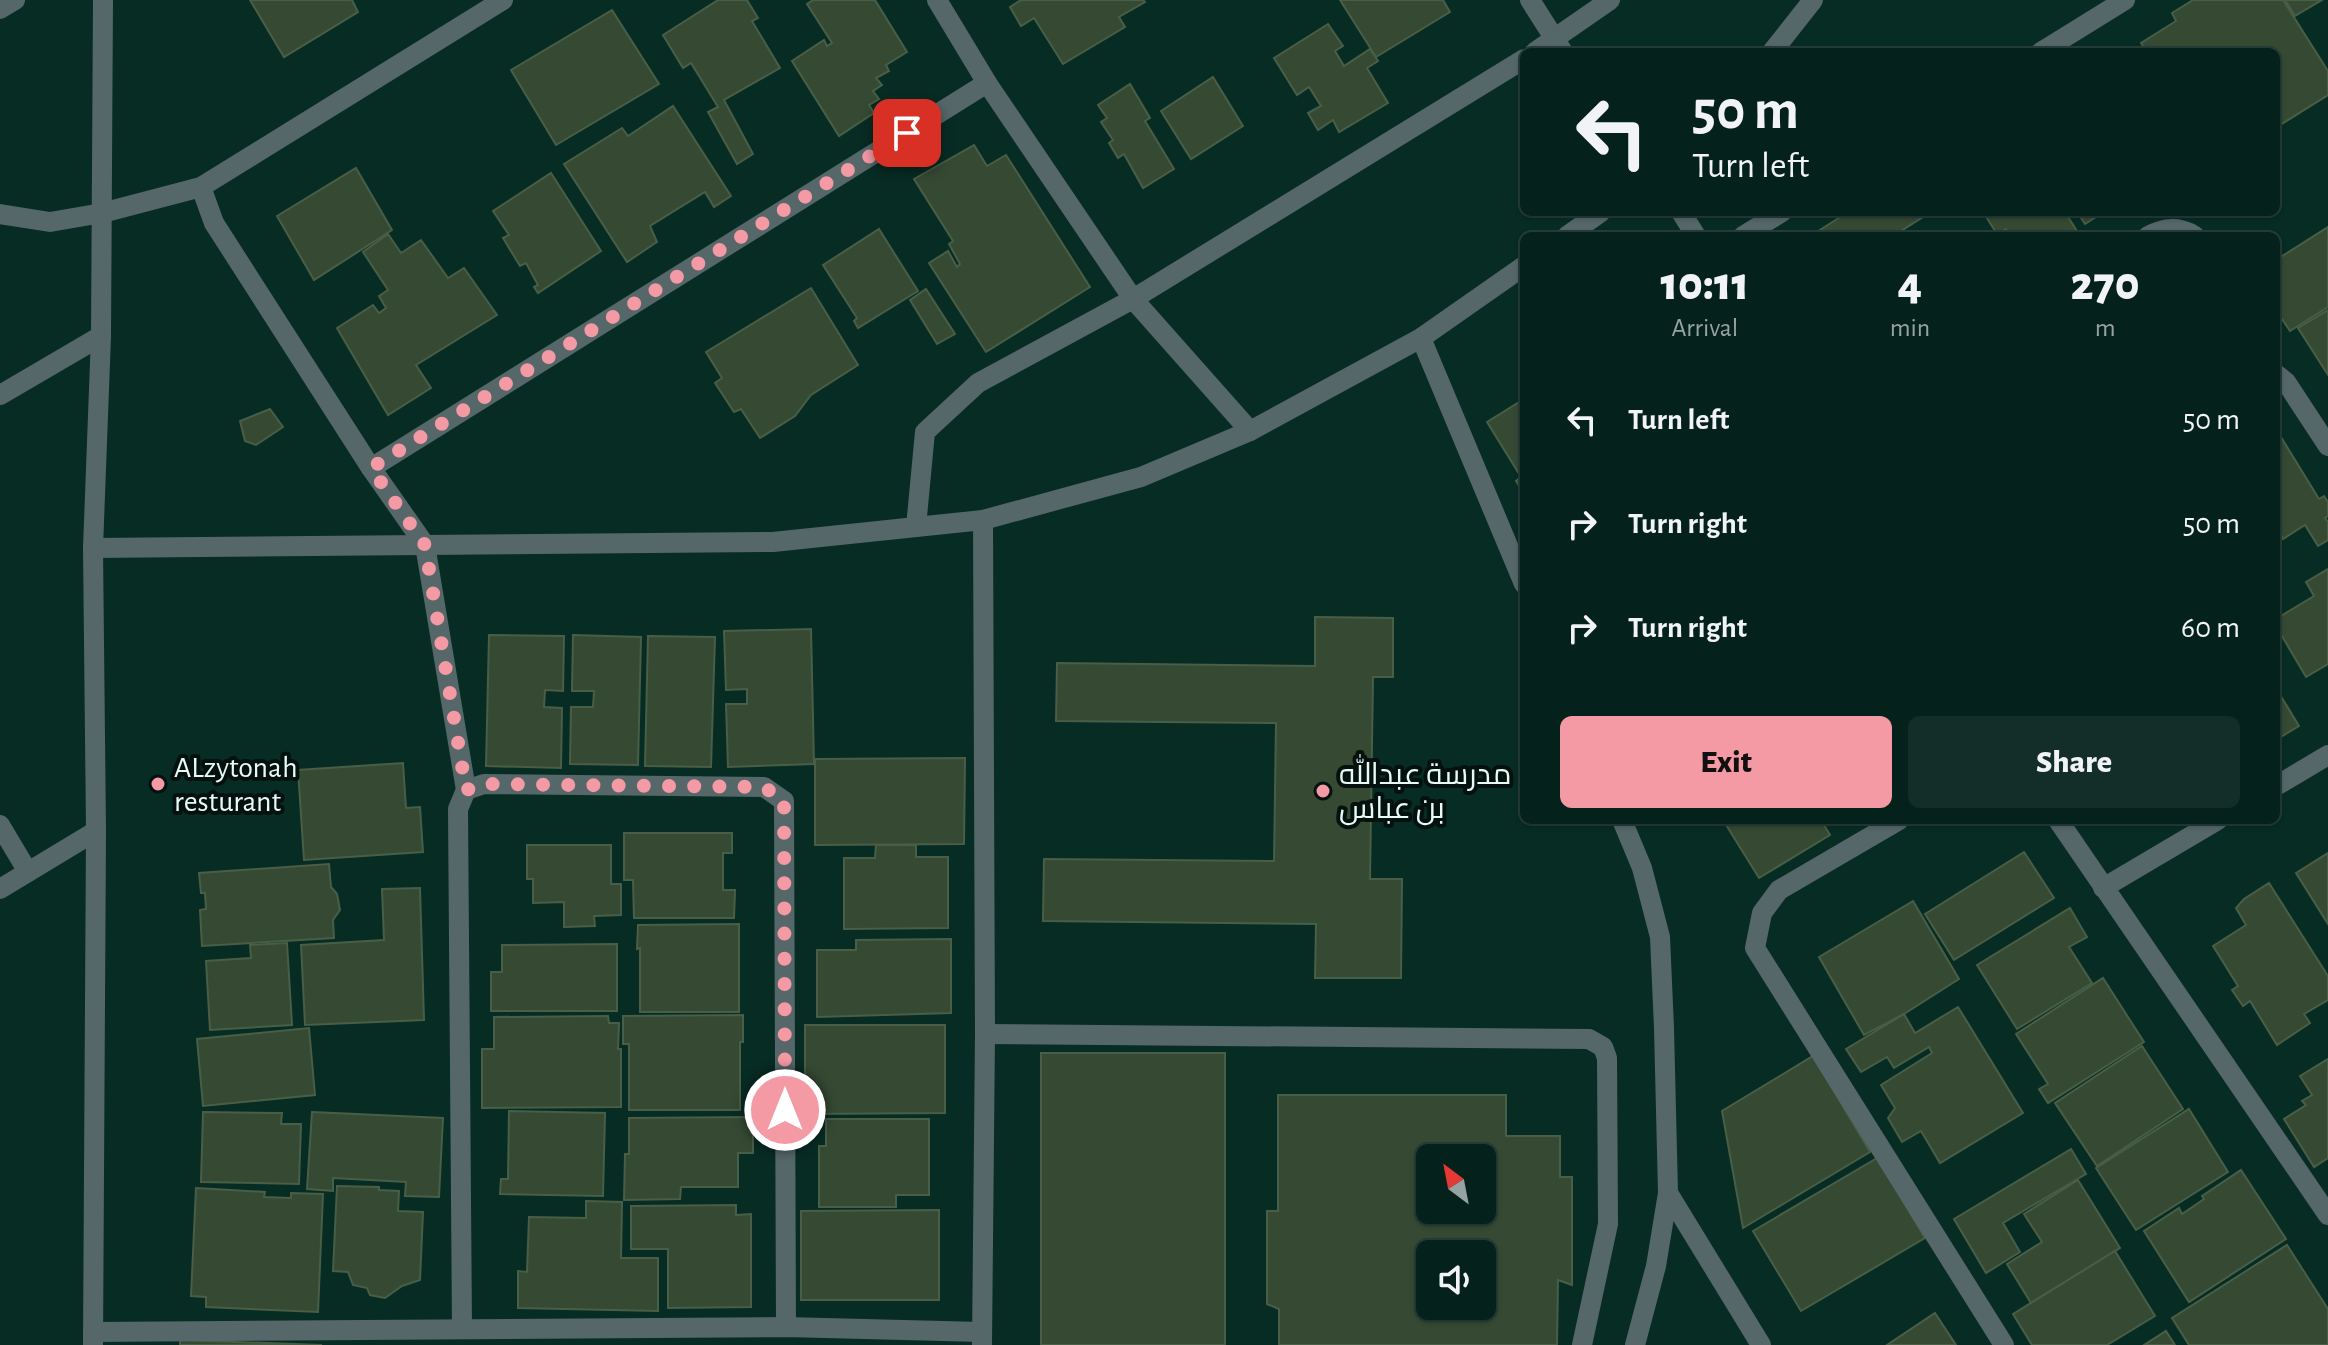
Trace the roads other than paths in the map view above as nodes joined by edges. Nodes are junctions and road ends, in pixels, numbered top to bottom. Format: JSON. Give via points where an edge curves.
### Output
{"nodes":[{"id":1,"x":15,"y":0,"type":"edge"},
{"id":2,"x":103,"y":0,"type":"edge"},
{"id":3,"x":503,"y":0,"type":"edge"},
{"id":4,"x":937,"y":0,"type":"edge"},
{"id":5,"x":1530,"y":0,"type":"edge"},
{"id":6,"x":1610,"y":0,"type":"edge"},
{"id":7,"x":1813,"y":0,"type":"edge"},
{"id":8,"x":2125,"y":0,"type":"edge"},
{"id":9,"x":0,"y":9,"type":"edge"},
{"id":10,"x":1559,"y":46,"type":"edge"},
{"id":11,"x":1775,"y":48,"type":"edge"},
{"id":12,"x":2047,"y":48,"type":"edge"},
{"id":13,"x":1520,"y":61,"type":"edge"},
{"id":14,"x":987,"y":83,"type":"junction"},
{"id":15,"x":201,"y":187,"type":"junction"},
{"id":16,"x":102,"y":213,"type":"junction"},
{"id":17,"x":0,"y":214,"type":"edge"},
{"id":18,"x":1595,"y":216,"type":"edge"},
{"id":19,"x":1776,"y":216,"type":"edge"},
{"id":20,"x":1573,"y":232,"type":"edge"},
{"id":21,"x":1750,"y":232,"type":"edge"},
{"id":22,"x":2157,"y":232,"type":"edge"},
{"id":23,"x":2184,"y":232,"type":"edge"},
{"id":24,"x":1520,"y":269,"type":"edge"},
{"id":25,"x":1133,"y":299,"type":"junction"},
{"id":26,"x":101,"y":336,"type":"junction"},
{"id":27,"x":1421,"y":338,"type":"junction"},
{"id":28,"x":2280,"y":377,"type":"edge"},
{"id":29,"x":0,"y":395,"type":"edge"},
{"id":30,"x":1250,"y":431,"type":"junction"},
{"id":31,"x":2328,"y":446,"type":"edge"},
{"id":32,"x":371,"y":468,"type":"junction"},
{"id":33,"x":983,"y":520,"type":"junction"},
{"id":34,"x":916,"y":527,"type":"junction"},
{"id":35,"x":425,"y":545,"type":"junction"},
{"id":36,"x":93,"y":548,"type":"junction"},
{"id":37,"x":1520,"y":574,"type":"edge"},
{"id":38,"x":2328,"y":755,"type":"edge"},
{"id":39,"x":2280,"y":784,"type":"edge"},
{"id":40,"x":466,"y":790,"type":"junction"},
{"id":41,"x":1624,"y":824,"type":"edge"},
{"id":42,"x":1892,"y":824,"type":"edge"},
{"id":43,"x":2061,"y":824,"type":"edge"},
{"id":44,"x":2211,"y":824,"type":"edge"},
{"id":45,"x":0,"y":825,"type":"edge"},
{"id":46,"x":96,"y":831,"type":"junction"},
{"id":47,"x":28,"y":872,"type":"junction"},
{"id":48,"x":2103,"y":888,"type":"junction"},
{"id":49,"x":0,"y":889,"type":"edge"},
{"id":50,"x":985,"y":1034,"type":"junction"},
{"id":51,"x":1668,"y":1193,"type":"junction"},
{"id":52,"x":2328,"y":1215,"type":"edge"},
{"id":53,"x":786,"y":1327,"type":"junction"},
{"id":54,"x":462,"y":1329,"type":"junction"},
{"id":55,"x":93,"y":1339,"type":"edge"},
{"id":56,"x":982,"y":1339,"type":"edge"},
{"id":57,"x":1582,"y":1345,"type":"edge"},
{"id":58,"x":1635,"y":1345,"type":"edge"},
{"id":59,"x":1761,"y":1345,"type":"edge"},
{"id":60,"x":2004,"y":1345,"type":"edge"}],
"edges":[{"from":1,"to":9,"type":"street"},
{"from":2,"to":16,"type":"street"},
{"from":3,"to":15,"type":"street"},
{"from":4,"to":14,"type":"street"},
{"from":5,"to":10,"type":"street"},
{"from":6,"to":10,"type":"street"},
{"from":7,"to":11,"type":"street"},
{"from":8,"to":12,"type":"street"},
{"from":13,"to":25,"type":"street"},
{"from":14,"to":25,"type":"street"},
{"from":14,"to":32,"type":"street"},
{"from":15,"to":16,"type":"street"},
{"from":15,"to":32,"type":"street","via":[[214,223]]},
{"from":16,"to":17,"type":"street","via":[[50,222]]},
{"from":16,"to":26,"type":"street"},
{"from":18,"to":20,"type":"street"},
{"from":19,"to":21,"type":"street"},
{"from":22,"to":23,"type":"street"},
{"from":24,"to":27,"type":"street"},
{"from":25,"to":30,"type":"street"},
{"from":25,"to":34,"type":"street","via":[[978,383],[925,432]]},
{"from":26,"to":29,"type":"street"},
{"from":26,"to":36,"type":"street"},
{"from":27,"to":30,"type":"street"},
{"from":27,"to":37,"type":"street"},
{"from":28,"to":31,"type":"street"},
{"from":30,"to":33,"type":"street","via":[[1141,477]]},
{"from":32,"to":35,"type":"street"},
{"from":33,"to":34,"type":"street"},
{"from":33,"to":50,"type":"street"},
{"from":34,"to":35,"type":"street","via":[[773,542]]},
{"from":35,"to":36,"type":"street"},
{"from":35,"to":40,"type":"street"},
{"from":36,"to":46,"type":"street"},
{"from":38,"to":39,"type":"street"},
{"from":40,"to":53,"type":"street","via":[[484,784],[764,787],[784,801]]},
{"from":40,"to":54,"type":"street","via":[[458,809]]},
{"from":41,"to":51,"type":"street","via":[[1660,937]]},
{"from":42,"to":60,"type":"street","via":[[1779,890],[1762,913],[1755,948]]},
{"from":43,"to":48,"type":"street"},
{"from":44,"to":48,"type":"street"},
{"from":45,"to":47,"type":"street"},
{"from":46,"to":47,"type":"street"},
{"from":46,"to":55,"type":"street"},
{"from":47,"to":49,"type":"street"},
{"from":48,"to":52,"type":"street"},
{"from":50,"to":56,"type":"street"},
{"from":50,"to":57,"type":"street","via":[[1589,1039],[1603,1047],[1607,1058],[1608,1224]]},
{"from":51,"to":58,"type":"street"},
{"from":51,"to":59,"type":"street"},
{"from":53,"to":54,"type":"street"},
{"from":53,"to":56,"type":"street"},
{"from":54,"to":55,"type":"street"}]}
